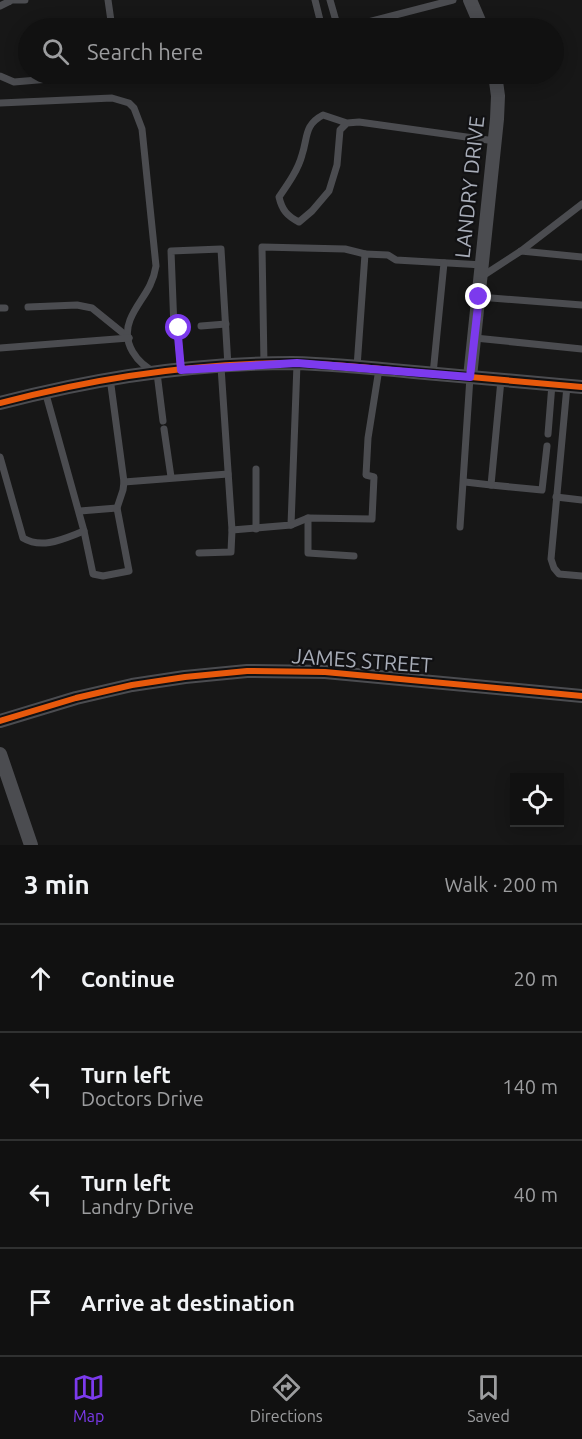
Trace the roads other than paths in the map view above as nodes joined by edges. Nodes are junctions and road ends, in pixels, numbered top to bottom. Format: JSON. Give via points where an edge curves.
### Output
{"nodes":[{"id":1,"x":25,"y":0,"type":"edge"},
{"id":2,"x":108,"y":0,"type":"edge"},
{"id":3,"x":315,"y":0,"type":"edge"},
{"id":4,"x":330,"y":0,"type":"edge"},
{"id":5,"x":453,"y":0,"type":"edge"},
{"id":6,"x":470,"y":0,"type":"edge"},
{"id":7,"x":10,"y":1,"type":"edge"},
{"id":8,"x":431,"y":3,"type":"edge"},
{"id":9,"x":0,"y":6,"type":"edge"},
{"id":10,"x":111,"y":18,"type":"edge"},
{"id":11,"x":320,"y":18,"type":"edge"},
{"id":12,"x":335,"y":18,"type":"edge"},
{"id":13,"x":379,"y":18,"type":"edge"},
{"id":14,"x":478,"y":18,"type":"edge"},
{"id":15,"x":0,"y":76,"type":"edge"},
{"id":16,"x":18,"y":82,"type":"edge"},
{"id":17,"x":496,"y":84,"type":"edge"},
{"id":18,"x":0,"y":102,"type":"edge"},
{"id":19,"x":347,"y":123,"type":"junction"},
{"id":20,"x":495,"y":141,"type":"junction"},
{"id":21,"x":582,"y":205,"type":"edge"},
{"id":22,"x":520,"y":251,"type":"junction"},
{"id":23,"x":365,"y":254,"type":"junction"},
{"id":24,"x":582,"y":257,"type":"edge"},
{"id":25,"x":444,"y":263,"type":"junction"},
{"id":26,"x":482,"y":271,"type":"junction"},
{"id":27,"x":479,"y":297,"type":"junction"},
{"id":28,"x":582,"y":304,"type":"edge"},
{"id":29,"x":28,"y":307,"type":"dead end"},
{"id":30,"x":226,"y":324,"type":"junction"},
{"id":31,"x":201,"y":326,"type":"dead end"},
{"id":32,"x":183,"y":327,"type":"dead end"},
{"id":33,"x":174,"y":328,"type":"junction"},
{"id":34,"x":129,"y":338,"type":"junction"},
{"id":35,"x":475,"y":338,"type":"junction"},
{"id":36,"x":0,"y":348,"type":"edge"},
{"id":37,"x":582,"y":349,"type":"edge"},
{"id":38,"x":297,"y":363,"type":"junction"},
{"id":39,"x":264,"y":364,"type":"junction"},
{"id":40,"x":225,"y":366,"type":"junction"},
{"id":41,"x":357,"y":367,"type":"junction"},
{"id":42,"x":379,"y":369,"type":"junction"},
{"id":43,"x":181,"y":370,"type":"junction"},
{"id":44,"x":157,"y":373,"type":"junction"},
{"id":45,"x":434,"y":374,"type":"junction"},
{"id":46,"x":470,"y":377,"type":"junction"},
{"id":47,"x":110,"y":378,"type":"junction"},
{"id":48,"x":501,"y":380,"type":"junction"},
{"id":49,"x":552,"y":384,"type":"junction"},
{"id":50,"x":567,"y":386,"type":"junction"},
{"id":51,"x":582,"y":387,"type":"edge"},
{"id":52,"x":45,"y":391,"type":"junction"},
{"id":53,"x":0,"y":403,"type":"edge"},
{"id":54,"x":548,"y":434,"type":"dead end"},
{"id":55,"x":547,"y":446,"type":"dead end"},
{"id":56,"x":0,"y":457,"type":"edge"},
{"id":57,"x":256,"y":469,"type":"dead end"},
{"id":58,"x":228,"y":474,"type":"junction"},
{"id":59,"x":171,"y":477,"type":"junction"},
{"id":60,"x":124,"y":482,"type":"junction"},
{"id":61,"x":465,"y":482,"type":"junction"},
{"id":62,"x":491,"y":485,"type":"junction"},
{"id":63,"x":542,"y":490,"type":"junction"},
{"id":64,"x":557,"y":494,"type":"junction"},
{"id":65,"x":582,"y":500,"type":"edge"},
{"id":66,"x":117,"y":508,"type":"junction"},
{"id":67,"x":80,"y":512,"type":"junction"},
{"id":68,"x":308,"y":518,"type":"junction"},
{"id":69,"x":291,"y":525,"type":"junction"},
{"id":70,"x":460,"y":526,"type":"dead end"},
{"id":71,"x":232,"y":530,"type":"junction"},
{"id":72,"x":256,"y":530,"type":"junction"},
{"id":73,"x":84,"y":531,"type":"junction"},
{"id":74,"x":199,"y":553,"type":"dead end"},
{"id":75,"x":354,"y":556,"type":"dead end"},
{"id":76,"x":582,"y":576,"type":"edge"},
{"id":77,"x":582,"y":696,"type":"edge"},
{"id":78,"x":0,"y":721,"type":"edge"},
{"id":79,"x":0,"y":754,"type":"edge"},
{"id":80,"x":31,"y":845,"type":"edge"}],
"edges":[{"from":1,"to":7,"type":"lane"},
{"from":2,"to":10,"type":"lane"},
{"from":3,"to":11,"type":"lane"},
{"from":4,"to":12,"type":"lane"},
{"from":5,"to":8,"type":"lane"},
{"from":6,"to":14,"type":"street"},
{"from":7,"to":9,"type":"lane"},
{"from":8,"to":13,"type":"lane"},
{"from":15,"to":16,"type":"lane"},
{"from":17,"to":20,"type":"street","name":"LANDRY DRIVE"},
{"from":18,"to":34,"type":"lane","via":[[103,97],[119,99],[134,108],[142,129],[156,266],[153,280],[130,319]]},
{"from":19,"to":19,"type":"lane","via":[[323,115],[312,121],[302,155],[279,196],[290,218],[299,222],[329,191],[337,165],[340,130]]},
{"from":19,"to":20,"type":"lane"},
{"from":20,"to":26,"type":"street","name":"LANDRY DRIVE"},
{"from":21,"to":22,"type":"lane"},
{"from":22,"to":24,"type":"lane"},
{"from":22,"to":26,"type":"lane"},
{"from":23,"to":25,"type":"lane"},
{"from":23,"to":39,"type":"lane","via":[[345,249],[262,248]]},
{"from":23,"to":41,"type":"lane"},
{"from":25,"to":26,"type":"lane"},
{"from":25,"to":45,"type":"lane"},
{"from":26,"to":27,"type":"street","name":"LANDRY DRIVE"},
{"from":27,"to":28,"type":"lane"},
{"from":27,"to":35,"type":"street","name":"LANDRY DRIVE"},
{"from":29,"to":34,"type":"lane","via":[[77,304],[92,308]]},
{"from":30,"to":31,"type":"lane"},
{"from":30,"to":33,"type":"lane","via":[[221,249],[171,251]]},
{"from":30,"to":40,"type":"lane"},
{"from":32,"to":33,"type":"lane"},
{"from":33,"to":43,"type":"lane"},
{"from":34,"to":36,"type":"lane"},
{"from":34,"to":44,"type":"lane","via":[[138,361]]},
{"from":35,"to":37,"type":"lane"},
{"from":35,"to":46,"type":"street","name":"LANDRY DRIVE"},
{"from":38,"to":39,"type":"street"},
{"from":38,"to":41,"type":"street"},
{"from":38,"to":69,"type":"lane"},
{"from":39,"to":40,"type":"street"},
{"from":40,"to":43,"type":"street"},
{"from":40,"to":58,"type":"lane"},
{"from":41,"to":42,"type":"street"},
{"from":42,"to":45,"type":"street"},
{"from":42,"to":68,"type":"lane","via":[[367,447],[366,475],[374,477],[372,519]]},
{"from":43,"to":44,"type":"street"},
{"from":44,"to":47,"type":"street"},
{"from":44,"to":59,"type":"lane"},
{"from":45,"to":46,"type":"street"},
{"from":46,"to":48,"type":"street"},
{"from":46,"to":61,"type":"lane"},
{"from":47,"to":52,"type":"street"},
{"from":47,"to":60,"type":"lane"},
{"from":48,"to":49,"type":"street"},
{"from":48,"to":62,"type":"lane"},
{"from":49,"to":50,"type":"street"},
{"from":49,"to":54,"type":"lane"},
{"from":50,"to":51,"type":"street"},
{"from":50,"to":64,"type":"lane"},
{"from":52,"to":53,"type":"street"},
{"from":52,"to":67,"type":"lane"},
{"from":55,"to":63,"type":"lane"},
{"from":56,"to":73,"type":"lane","via":[[23,538],[43,544]]},
{"from":57,"to":72,"type":"lane"},
{"from":58,"to":59,"type":"lane"},
{"from":58,"to":71,"type":"lane"},
{"from":59,"to":60,"type":"lane"},
{"from":60,"to":66,"type":"lane"},
{"from":61,"to":62,"type":"lane"},
{"from":61,"to":70,"type":"lane"},
{"from":62,"to":63,"type":"lane"},
{"from":63,"to":64,"type":"lane"},
{"from":64,"to":65,"type":"lane"},
{"from":64,"to":76,"type":"lane","via":[[552,564],[559,574]]},
{"from":66,"to":67,"type":"lane"},
{"from":66,"to":73,"type":"lane","via":[[129,571],[93,574]]},
{"from":67,"to":73,"type":"lane"},
{"from":68,"to":69,"type":"lane"},
{"from":68,"to":75,"type":"lane","via":[[308,553]]},
{"from":69,"to":72,"type":"lane"},
{"from":71,"to":72,"type":"lane"},
{"from":71,"to":74,"type":"lane","via":[[231,552]]},
{"from":77,"to":78,"type":"street","name":"JAMES STREET","via":[[325,672],[247,671],[132,686]]},
{"from":79,"to":80,"type":"street"}]}
